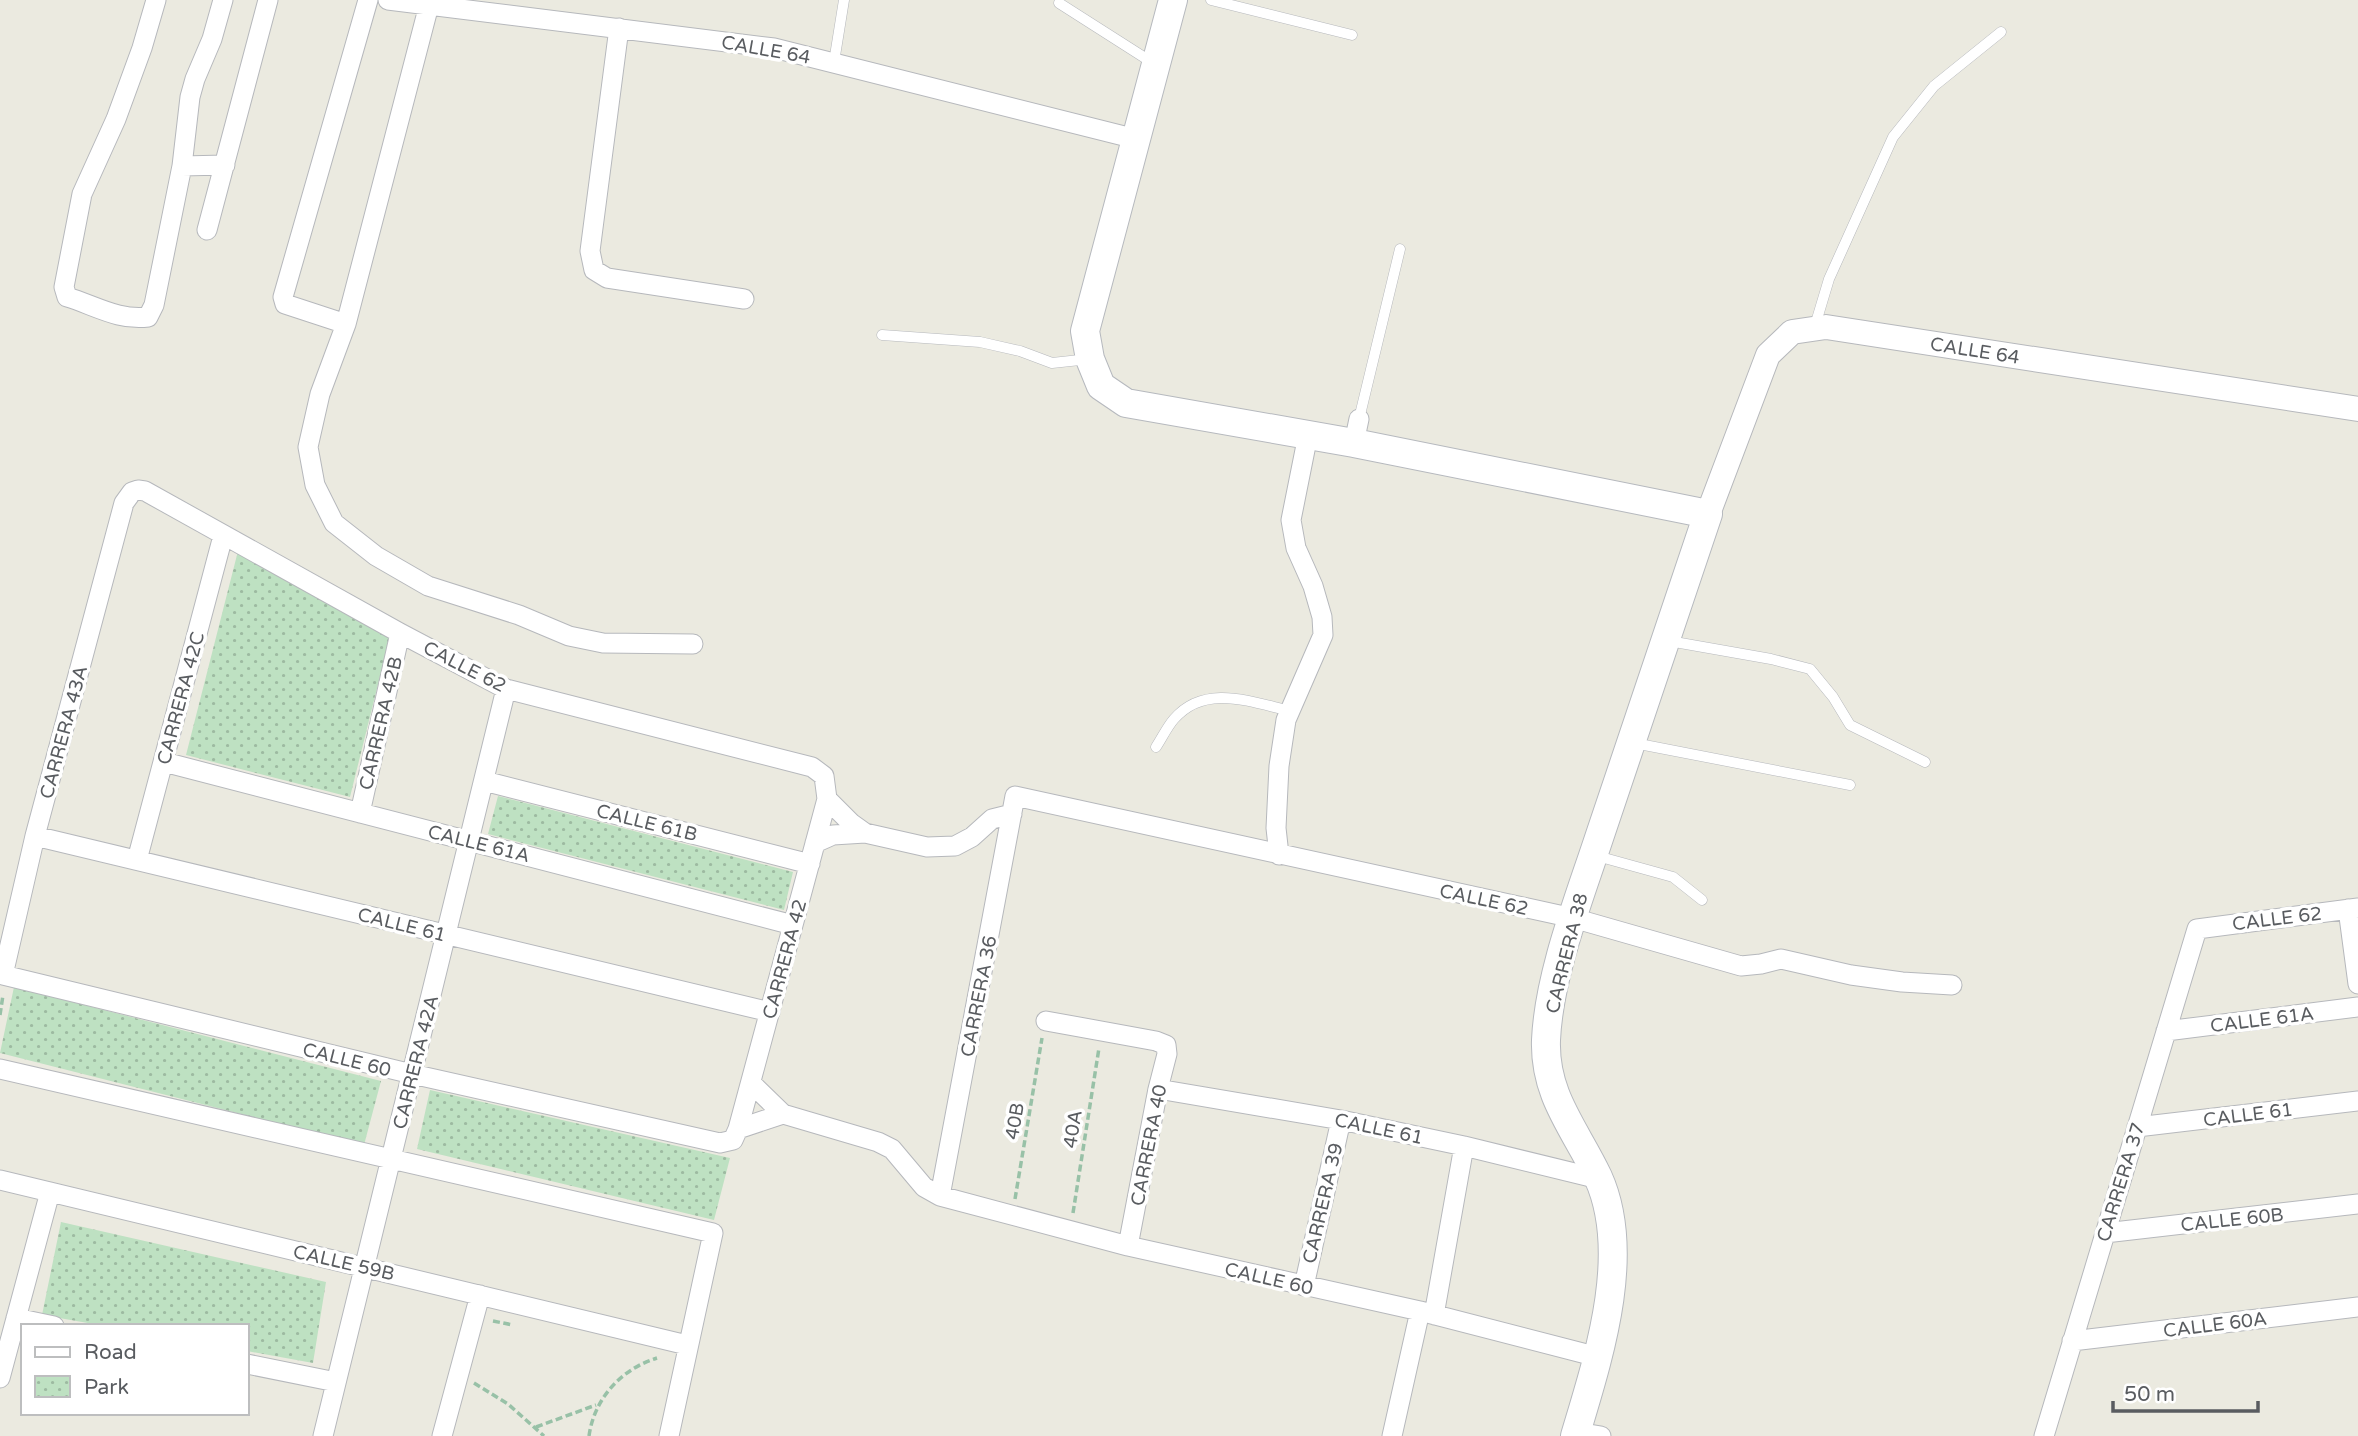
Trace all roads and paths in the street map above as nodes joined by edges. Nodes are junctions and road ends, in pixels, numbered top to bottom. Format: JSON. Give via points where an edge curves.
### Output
{"nodes":[{"id":1,"x":156,"y":0,"type":"edge"},
{"id":2,"x":223,"y":0,"type":"edge"},
{"id":3,"x":268,"y":0,"type":"edge"},
{"id":4,"x":368,"y":0,"type":"edge"},
{"id":5,"x":388,"y":0,"type":"edge"},
{"id":6,"x":844,"y":0,"type":"edge"},
{"id":7,"x":1173,"y":0,"type":"edge"},
{"id":8,"x":1210,"y":0,"type":"edge"},
{"id":9,"x":1059,"y":3,"type":"dead end"},
{"id":10,"x":429,"y":5,"type":"junction"},
{"id":11,"x":619,"y":28,"type":"junction"},
{"id":12,"x":2001,"y":32,"type":"dead end"},
{"id":13,"x":1352,"y":35,"type":"dead end"},
{"id":14,"x":834,"y":62,"type":"junction"},
{"id":15,"x":1156,"y":64,"type":"junction"},
{"id":16,"x":1136,"y":139,"type":"junction"},
{"id":17,"x":225,"y":165,"type":"junction"},
{"id":18,"x":182,"y":166,"type":"junction"},
{"id":19,"x":207,"y":230,"type":"dead end"},
{"id":20,"x":1400,"y":249,"type":"dead end"},
{"id":21,"x":744,"y":299,"type":"dead end"},
{"id":22,"x":346,"y":324,"type":"junction"},
{"id":23,"x":1814,"y":329,"type":"junction"},
{"id":24,"x":882,"y":335,"type":"dead end"},
{"id":25,"x":1090,"y":359,"type":"junction"},
{"id":26,"x":2358,"y":409,"type":"edge"},
{"id":27,"x":1356,"y":431,"type":"junction"},
{"id":28,"x":1308,"y":435,"type":"junction"},
{"id":29,"x":132,"y":492,"type":"joint"},
{"id":30,"x":1708,"y":514,"type":"junction"},
{"id":31,"x":223,"y":536,"type":"junction"},
{"id":32,"x":400,"y":633,"type":"junction"},
{"id":33,"x":1665,"y":640,"type":"junction"},
{"id":34,"x":693,"y":645,"type":"dead end"},
{"id":35,"x":506,"y":689,"type":"junction"},
{"id":36,"x":1290,"y":711,"type":"junction"},
{"id":37,"x":1630,"y":743,"type":"junction"},
{"id":38,"x":1156,"y":747,"type":"dead end"},
{"id":39,"x":164,"y":762,"type":"junction"},
{"id":40,"x":1925,"y":762,"type":"dead end"},
{"id":41,"x":824,"y":776,"type":"joint"},
{"id":42,"x":484,"y":780,"type":"junction"},
{"id":43,"x":1850,"y":785,"type":"dead end"},
{"id":44,"x":827,"y":799,"type":"junction"},
{"id":45,"x":1013,"y":805,"type":"junction"},
{"id":46,"x":360,"y":813,"type":"junction"},
{"id":47,"x":865,"y":833,"type":"junction"},
{"id":48,"x":35,"y":836,"type":"junction"},
{"id":49,"x":469,"y":841,"type":"junction"},
{"id":50,"x":815,"y":843,"type":"junction"},
{"id":51,"x":1279,"y":855,"type":"junction"},
{"id":52,"x":1593,"y":855,"type":"junction"},
{"id":53,"x":137,"y":860,"type":"junction"},
{"id":54,"x":810,"y":864,"type":"junction"},
{"id":55,"x":1703,"y":900,"type":"dead end"},
{"id":56,"x":2353,"y":908,"type":"edge"},
{"id":57,"x":1573,"y":918,"type":"junction"},
{"id":58,"x":793,"y":925,"type":"junction"},
{"id":59,"x":2197,"y":929,"type":"joint"},
{"id":60,"x":446,"y":935,"type":"junction"},
{"id":61,"x":2,"y":975,"type":"joint"},
{"id":62,"x":2358,"y":984,"type":"edge"},
{"id":63,"x":1952,"y":985,"type":"dead end"},
{"id":64,"x":2358,"y":1006,"type":"edge"},
{"id":65,"x":770,"y":1012,"type":"junction"},
{"id":66,"x":1044,"y":1026,"type":"joint"},
{"id":67,"x":2166,"y":1031,"type":"junction"},
{"id":68,"x":1101,"y":1032,"type":"junction"},
{"id":69,"x":0,"y":1069,"type":"edge"},
{"id":70,"x":412,"y":1074,"type":"junction"},
{"id":71,"x":751,"y":1083,"type":"junction"},
{"id":72,"x":1158,"y":1088,"type":"junction"},
{"id":73,"x":2358,"y":1101,"type":"edge"},
{"id":74,"x":783,"y":1114,"type":"junction"},
{"id":75,"x":1341,"y":1120,"type":"junction"},
{"id":76,"x":2137,"y":1127,"type":"junction"},
{"id":77,"x":736,"y":1134,"type":"junction"},
{"id":78,"x":1464,"y":1146,"type":"junction"},
{"id":79,"x":391,"y":1159,"type":"junction"},
{"id":80,"x":1599,"y":1179,"type":"junction"},
{"id":81,"x":0,"y":1180,"type":"edge"},
{"id":82,"x":50,"y":1192,"type":"junction"},
{"id":83,"x":940,"y":1196,"type":"junction"},
{"id":84,"x":2358,"y":1205,"type":"edge"},
{"id":85,"x":1012,"y":1215,"type":"junction"},
{"id":86,"x":1070,"y":1230,"type":"junction"},
{"id":87,"x":2105,"y":1233,"type":"junction"},
{"id":88,"x":1128,"y":1246,"type":"junction"},
{"id":89,"x":365,"y":1267,"type":"junction"},
{"id":90,"x":1304,"y":1286,"type":"junction"},
{"id":91,"x":480,"y":1295,"type":"junction"},
{"id":92,"x":2358,"y":1307,"type":"edge"},
{"id":93,"x":1427,"y":1313,"type":"junction"},
{"id":94,"x":16,"y":1318,"type":"junction"},
{"id":95,"x":486,"y":1320,"type":"dead end"},
{"id":96,"x":44,"y":1324,"type":"edge"},
{"id":97,"x":526,"y":1327,"type":"dead end"},
{"id":98,"x":2072,"y":1341,"type":"junction"},
{"id":99,"x":687,"y":1345,"type":"junction"},
{"id":100,"x":663,"y":1356,"type":"dead end"},
{"id":101,"x":1598,"y":1357,"type":"junction"},
{"id":102,"x":248,"y":1364,"type":"edge"},
{"id":103,"x":0,"y":1378,"type":"edge"},
{"id":104,"x":336,"y":1382,"type":"junction"},
{"id":105,"x":472,"y":1382,"type":"dead end"},
{"id":106,"x":598,"y":1405,"type":"junction"},
{"id":107,"x":536,"y":1427,"type":"junction"},
{"id":108,"x":1584,"y":1435,"type":"edge"},
{"id":109,"x":323,"y":1436,"type":"edge"},
{"id":110,"x":442,"y":1436,"type":"edge"},
{"id":111,"x":544,"y":1436,"type":"edge"},
{"id":112,"x":589,"y":1436,"type":"edge"},
{"id":113,"x":669,"y":1436,"type":"edge"},
{"id":114,"x":1392,"y":1436,"type":"edge"},
{"id":115,"x":2043,"y":1436,"type":"edge"}],
"edges":[{"from":1,"to":18,"type":"street","via":[[116,119],[82,194],[64,287],[66,297],[116,315],[148,317]]},
{"from":2,"to":18,"type":"street","via":[[190,97]]},
{"from":3,"to":17,"type":"street"},
{"from":4,"to":22,"type":"street","via":[[283,297],[285,304]]},
{"from":5,"to":10,"type":"street","name":"CALLE 64"},
{"from":6,"to":14,"type":"lane"},
{"from":7,"to":15,"type":"main road"},
{"from":8,"to":13,"type":"lane"},
{"from":9,"to":15,"type":"lane"},
{"from":10,"to":11,"type":"street","name":"CALLE 64"},
{"from":10,"to":22,"type":"street"},
{"from":11,"to":14,"type":"street","name":"CALLE 64","via":[[775,48]]},
{"from":11,"to":21,"type":"street","via":[[590,251],[594,270],[607,278]]},
{"from":12,"to":23,"type":"lane","via":[[1934,86],[1893,136],[1829,279]]},
{"from":14,"to":16,"type":"street","name":"CALLE 64"},
{"from":15,"to":16,"type":"main road"},
{"from":16,"to":25,"type":"main road","via":[[1085,331]]},
{"from":17,"to":18,"type":"street"},
{"from":17,"to":19,"type":"street"},
{"from":20,"to":27,"type":"lane"},
{"from":22,"to":34,"type":"street","via":[[320,394],[307,447],[315,485],[334,523],[376,556],[428,586],[569,636],[612,644]]},
{"from":23,"to":26,"type":"street","name":"CALLE 64","via":[[1826,327]]},
{"from":23,"to":30,"type":"street","name":"CALLE 64","via":[[1792,332],[1768,355]]},
{"from":24,"to":25,"type":"lane","via":[[980,342],[1052,363]]},
{"from":25,"to":28,"type":"main road","via":[[1101,386],[1126,402]]},
{"from":27,"to":28,"type":"main road"},
{"from":27,"to":30,"type":"main road"},
{"from":28,"to":36,"type":"street","via":[[1291,520],[1296,548],[1322,617],[1323,635]]},
{"from":29,"to":31,"type":"street","name":"CALLE 62","via":[[145,491]]},
{"from":29,"to":48,"type":"street","name":"CARRERA 43A","via":[[124,503]]},
{"from":30,"to":33,"type":"main road","name":"CARRERA 38"},
{"from":31,"to":32,"type":"street","name":"CALLE 62"},
{"from":31,"to":39,"type":"street","name":"CARRERA 42C"},
{"from":32,"to":35,"type":"street","name":"CALLE 62"},
{"from":32,"to":46,"type":"street","name":"CARRERA 42B"},
{"from":33,"to":37,"type":"main road","name":"CARRERA 38"},
{"from":33,"to":40,"type":"lane","via":[[1810,669],[1850,725]]},
{"from":35,"to":41,"type":"street","name":"CALLE 62","via":[[812,767]]},
{"from":35,"to":42,"type":"street","name":"CARRERA 42A"},
{"from":36,"to":38,"type":"lane","via":[[1215,697],[1194,704],[1175,718]]},
{"from":36,"to":51,"type":"street","via":[[1279,766]]},
{"from":37,"to":43,"type":"lane"},
{"from":37,"to":52,"type":"main road","name":"CARRERA 38"},
{"from":39,"to":46,"type":"street","name":"CALLE 61A"},
{"from":39,"to":53,"type":"street","name":"CARRERA 42C"},
{"from":41,"to":44,"type":"street","name":"CARRERA 42"},
{"from":42,"to":49,"type":"street","name":"CARRERA 42A"},
{"from":42,"to":54,"type":"street","name":"CALLE 61B"},
{"from":44,"to":47,"type":"street"},
{"from":44,"to":50,"type":"street","name":"CARRERA 42"},
{"from":45,"to":47,"type":"street","via":[[954,846],[927,847]]},
{"from":45,"to":51,"type":"street","name":"CALLE 62"},
{"from":45,"to":83,"type":"street","name":"CARRERA 36"},
{"from":46,"to":49,"type":"street","name":"CALLE 61A"},
{"from":47,"to":50,"type":"street","via":[[833,835]]},
{"from":48,"to":53,"type":"street","name":"CALLE 61"},
{"from":48,"to":61,"type":"street","name":"CARRERA 43A"},
{"from":49,"to":58,"type":"street","name":"CALLE 61A"},
{"from":49,"to":60,"type":"street","name":"CARRERA 42A"},
{"from":50,"to":54,"type":"street","name":"CARRERA 42"},
{"from":51,"to":57,"type":"street","name":"CALLE 62"},
{"from":52,"to":55,"type":"lane","via":[[1674,877]]},
{"from":52,"to":57,"type":"main road","name":"CARRERA 38"},
{"from":53,"to":60,"type":"street","name":"CALLE 61"},
{"from":54,"to":58,"type":"street","name":"CARRERA 42"},
{"from":56,"to":59,"type":"street","name":"CALLE 62"},
{"from":56,"to":62,"type":"street"},
{"from":57,"to":63,"type":"street","name":"CALLE 62","via":[[1741,966],[1781,959],[1851,975]]},
{"from":57,"to":80,"type":"main road","name":"CARRERA 38","via":[[1550,1000],[1546,1042],[1550,1084]]},
{"from":58,"to":65,"type":"street","name":"CARRERA 42"},
{"from":59,"to":67,"type":"street","name":"CARRERA 37"},
{"from":60,"to":65,"type":"street","name":"CALLE 61"},
{"from":60,"to":70,"type":"street","name":"CARRERA 42A"},
{"from":61,"to":70,"type":"street","name":"CALLE 60"},
{"from":64,"to":67,"type":"street","name":"CALLE 61A"},
{"from":65,"to":71,"type":"street","name":"CARRERA 42"},
{"from":66,"to":68,"type":"street"},
{"from":66,"to":85,"type":"path","name":"40B"},
{"from":67,"to":76,"type":"street","name":"CARRERA 37"},
{"from":68,"to":72,"type":"street","name":"CARRERA 40","via":[[1166,1045]]},
{"from":68,"to":86,"type":"path","name":"40A"},
{"from":69,"to":79,"type":"street"},
{"from":70,"to":77,"type":"street","name":"CALLE 60","via":[[720,1143]]},
{"from":70,"to":79,"type":"street","name":"CARRERA 42A"},
{"from":71,"to":74,"type":"street"},
{"from":71,"to":77,"type":"street","name":"CARRERA 42"},
{"from":72,"to":75,"type":"street","name":"CALLE 61"},
{"from":72,"to":88,"type":"street","name":"CARRERA 40"},
{"from":73,"to":76,"type":"street","name":"CALLE 61"},
{"from":74,"to":77,"type":"street"},
{"from":74,"to":83,"type":"street","via":[[892,1149],[924,1187]]},
{"from":75,"to":78,"type":"street","name":"CALLE 61"},
{"from":75,"to":90,"type":"street","name":"CARRERA 39"},
{"from":76,"to":87,"type":"street","name":"CARRERA 37"},
{"from":78,"to":80,"type":"street","name":"CALLE 61"},
{"from":78,"to":93,"type":"street"},
{"from":79,"to":89,"type":"street","name":"CARRERA 42A"},
{"from":79,"to":99,"type":"street","via":[[713,1233]]},
{"from":80,"to":101,"type":"main road","name":"CARRERA 38","via":[[1613,1252]]},
{"from":81,"to":82,"type":"street","name":"CALLE 59B"},
{"from":82,"to":89,"type":"street","name":"CALLE 59B"},
{"from":82,"to":94,"type":"street"},
{"from":83,"to":85,"type":"street","name":"CALLE 60"},
{"from":84,"to":87,"type":"street","name":"CALLE 60B"},
{"from":85,"to":86,"type":"street","name":"CALLE 60"},
{"from":86,"to":88,"type":"street","name":"CALLE 60"},
{"from":87,"to":98,"type":"street","name":"CARRERA 37"},
{"from":88,"to":90,"type":"street","name":"CALLE 60"},
{"from":89,"to":91,"type":"street","name":"CALLE 59B"},
{"from":89,"to":104,"type":"street","name":"CARRERA 42A"},
{"from":90,"to":93,"type":"street","name":"CALLE 60"},
{"from":91,"to":99,"type":"street","name":"CALLE 59B"},
{"from":91,"to":110,"type":"street"},
{"from":92,"to":98,"type":"street","name":"CALLE 60A"},
{"from":93,"to":101,"type":"street","name":"CALLE 60"},
{"from":93,"to":114,"type":"street"},
{"from":94,"to":96,"type":"street"},
{"from":94,"to":103,"type":"street"},
{"from":95,"to":97,"type":"path"},
{"from":98,"to":115,"type":"street","name":"CARRERA 37"},
{"from":99,"to":113,"type":"street"},
{"from":100,"to":106,"type":"path","via":[[622,1376]]},
{"from":101,"to":108,"type":"main road","name":"CARRERA 38"},
{"from":102,"to":104,"type":"street"},
{"from":104,"to":109,"type":"street","name":"CARRERA 42A"},
{"from":105,"to":107,"type":"path"},
{"from":106,"to":107,"type":"path"},
{"from":106,"to":112,"type":"path"},
{"from":107,"to":111,"type":"path"}]}
